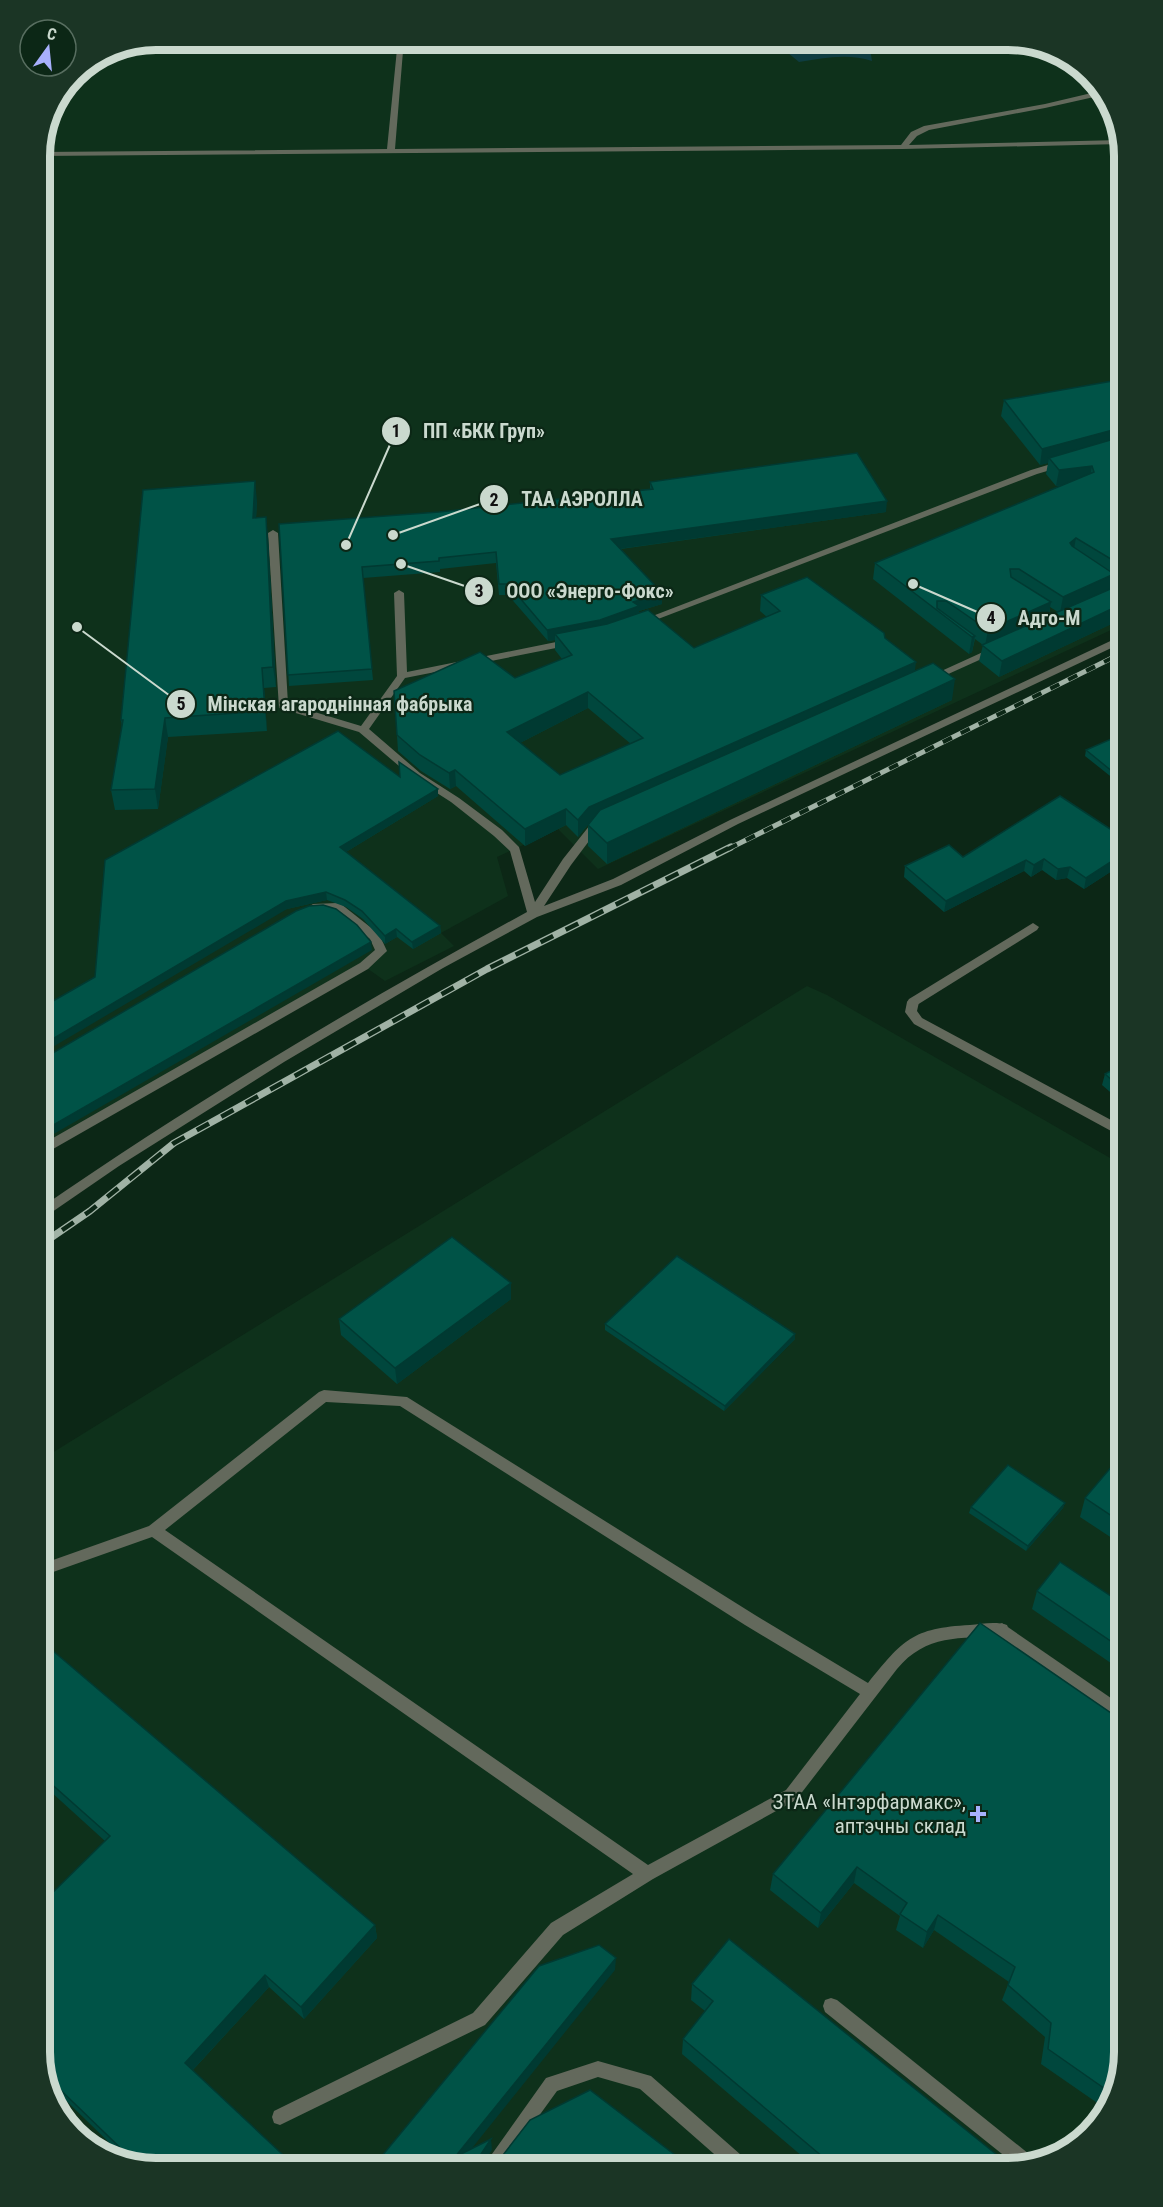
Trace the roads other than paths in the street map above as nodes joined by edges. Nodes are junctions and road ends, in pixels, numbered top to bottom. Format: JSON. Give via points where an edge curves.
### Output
{"nodes":[{"id":1,"x":400,"y":50,"type":"edge"},
{"id":2,"x":1094,"y":95,"type":"edge"},
{"id":3,"x":1113,"y":142,"type":"edge"},
{"id":4,"x":903,"y":147,"type":"junction"},
{"id":5,"x":391,"y":149,"type":"junction"},
{"id":6,"x":50,"y":154,"type":"edge"},
{"id":7,"x":1068,"y":462,"type":"edge"},
{"id":8,"x":273,"y":533,"type":"dead end"},
{"id":9,"x":399,"y":593,"type":"dead end"},
{"id":10,"x":633,"y":625,"type":"edge"},
{"id":11,"x":580,"y":640,"type":"edge"},
{"id":12,"x":1114,"y":643,"type":"edge"},
{"id":13,"x":1007,"y":644,"type":"edge"},
{"id":14,"x":402,"y":676,"type":"junction"},
{"id":15,"x":920,"y":679,"type":"edge"},
{"id":16,"x":363,"y":730,"type":"junction"},
{"id":17,"x":605,"y":822,"type":"edge"},
{"id":18,"x":300,"y":911,"type":"edge"},
{"id":19,"x":533,"y":914,"type":"junction"},
{"id":20,"x":1033,"y":927,"type":"dead end"},
{"id":21,"x":1114,"y":1128,"type":"edge"},
{"id":22,"x":50,"y":1146,"type":"edge"},
{"id":23,"x":50,"y":1208,"type":"edge"},
{"id":24,"x":154,"y":1530,"type":"junction"},
{"id":25,"x":50,"y":1567,"type":"edge"},
{"id":26,"x":870,"y":1692,"type":"junction"},
{"id":27,"x":1114,"y":1709,"type":"edge"},
{"id":28,"x":647,"y":1874,"type":"junction"},
{"id":29,"x":831,"y":2006,"type":"dead end"},
{"id":30,"x":280,"y":2117,"type":"dead end"},
{"id":31,"x":498,"y":2157,"type":"edge"},
{"id":32,"x":1019,"y":2157,"type":"edge"},
{"id":33,"x":731,"y":2158,"type":"edge"}],
"edges":[{"from":1,"to":5,"type":"street"},
{"from":2,"to":4,"type":"street","via":[[927,128],[914,134]]},
{"from":3,"to":4,"type":"street"},
{"from":4,"to":5,"type":"street"},
{"from":5,"to":6,"type":"street"},
{"from":7,"to":10,"type":"street"},
{"from":8,"to":16,"type":"street","via":[[284,706]]},
{"from":9,"to":14,"type":"street"},
{"from":11,"to":14,"type":"street"},
{"from":12,"to":19,"type":"street","via":[[734,822],[617,882]]},
{"from":13,"to":15,"type":"street","via":[[981,651]]},
{"from":14,"to":16,"type":"street"},
{"from":16,"to":19,"type":"street","via":[[515,850]]},
{"from":17,"to":19,"type":"street","via":[[594,826]]},
{"from":18,"to":22,"type":"street","via":[[337,907],[375,937],[381,951],[364,966]]},
{"from":19,"to":23,"type":"street","via":[[280,1059]]},
{"from":20,"to":21,"type":"street","via":[[913,1002],[911,1012],[918,1021]]},
{"from":24,"to":25,"type":"street"},
{"from":24,"to":26,"type":"street","via":[[324,1396],[402,1401]]},
{"from":24,"to":28,"type":"street"},
{"from":26,"to":27,"type":"street","via":[[908,1647],[926,1638],[1002,1630]]},
{"from":26,"to":28,"type":"street","via":[[791,1795]]},
{"from":28,"to":30,"type":"street","via":[[557,1929],[479,2019]]},
{"from":29,"to":32,"type":"street"},
{"from":31,"to":33,"type":"street","via":[[552,2084],[598,2069],[645,2082]]}]}
